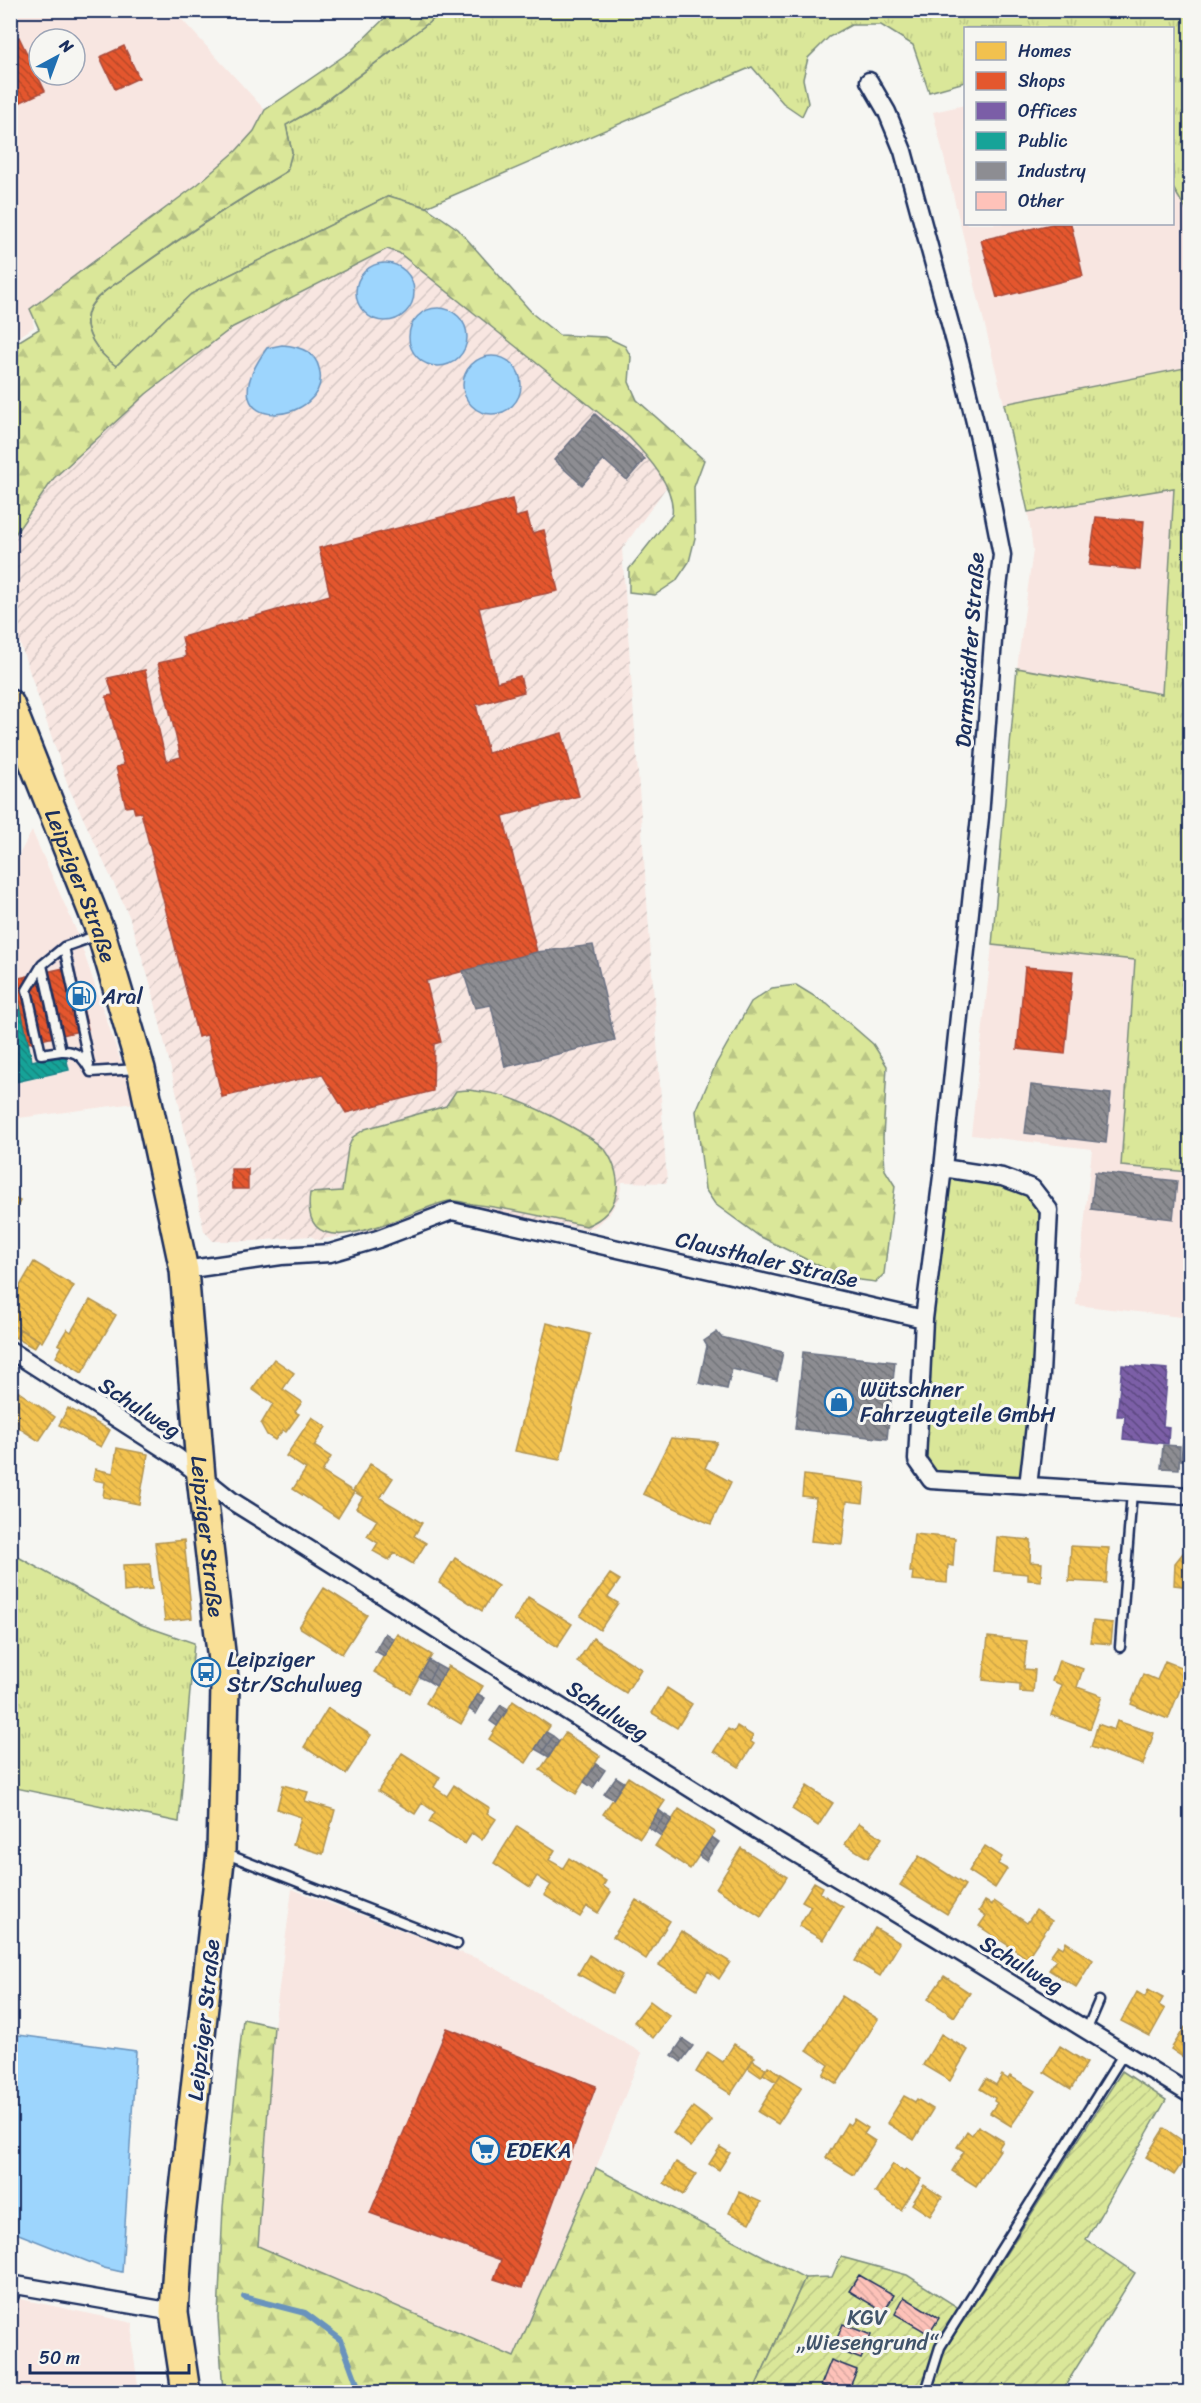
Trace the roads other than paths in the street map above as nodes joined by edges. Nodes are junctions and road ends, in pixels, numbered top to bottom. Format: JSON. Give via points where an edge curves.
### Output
{"nodes":[{"id":1,"x":869,"y":81,"type":"dead end"},
{"id":2,"x":10,"y":704,"type":"edge"},
{"id":3,"x":101,"y":933,"type":"junction"},
{"id":4,"x":64,"y":947,"type":"junction"},
{"id":5,"x":42,"y":965,"type":"junction"},
{"id":6,"x":61,"y":1051,"type":"junction"},
{"id":7,"x":141,"y":1069,"type":"junction"},
{"id":8,"x":91,"y":1072,"type":"junction"},
{"id":9,"x":943,"y":1168,"type":"junction"},
{"id":10,"x":184,"y":1270,"type":"junction"},
{"id":11,"x":924,"y":1318,"type":"junction"},
{"id":12,"x":10,"y":1350,"type":"edge"},
{"id":13,"x":201,"y":1477,"type":"junction"},
{"id":14,"x":1028,"y":1486,"type":"junction"},
{"id":15,"x":1132,"y":1492,"type":"junction"},
{"id":16,"x":1191,"y":1496,"type":"edge"},
{"id":17,"x":1120,"y":1647,"type":"dead end"},
{"id":18,"x":221,"y":1852,"type":"junction"},
{"id":19,"x":458,"y":1944,"type":"dead end"},
{"id":20,"x":1099,"y":2001,"type":"dead end"},
{"id":21,"x":1087,"y":2029,"type":"junction"},
{"id":22,"x":1124,"y":2053,"type":"junction"},
{"id":23,"x":1191,"y":2094,"type":"edge"},
{"id":24,"x":14,"y":2284,"type":"edge"},
{"id":25,"x":174,"y":2312,"type":"junction"},
{"id":26,"x":10,"y":2317,"type":"edge"},
{"id":27,"x":186,"y":2392,"type":"edge"},
{"id":28,"x":926,"y":2392,"type":"edge"}],
"edges":[{"from":1,"to":9,"type":"street","name":"Darmstädter Straße","via":[[903,151],[960,360],[1002,555],[980,817]]},
{"from":2,"to":3,"type":"main road","name":"Leipziger Straße"},
{"from":3,"to":4,"type":"lane"},
{"from":3,"to":7,"type":"main road","name":"Leipziger Straße"},
{"from":4,"to":5,"type":"lane"},
{"from":4,"to":8,"type":"lane"},
{"from":5,"to":6,"type":"lane"},
{"from":5,"to":6,"type":"lane","via":[[27,990],[41,1054]]},
{"from":6,"to":8,"type":"lane","via":[[80,1055]]},
{"from":7,"to":8,"type":"lane"},
{"from":7,"to":10,"type":"main road","name":"Leipziger Straße"},
{"from":9,"to":11,"type":"street","name":"Darmstädter Straße"},
{"from":9,"to":14,"type":"street","via":[[1002,1177],[1032,1188],[1049,1210],[1041,1374]]},
{"from":10,"to":11,"type":"street","name":"Clausthaler Straße","via":[[330,1253],[452,1211]]},
{"from":10,"to":13,"type":"main road","name":"Leipziger Straße"},
{"from":11,"to":14,"type":"street","via":[[916,1460],[931,1480]]},
{"from":12,"to":13,"type":"street","name":"Schulweg","via":[[177,1457]]},
{"from":13,"to":18,"type":"main road","name":"Leipziger Straße","via":[[224,1667]]},
{"from":13,"to":21,"type":"street","name":"Schulweg","via":[[232,1501],[757,1830]]},
{"from":14,"to":15,"type":"street"},
{"from":15,"to":16,"type":"street"},
{"from":15,"to":17,"type":"lane"},
{"from":18,"to":19,"type":"lane"},
{"from":18,"to":25,"type":"main road","name":"Leipziger Straße"},
{"from":20,"to":21,"type":"lane"},
{"from":21,"to":22,"type":"street","name":"Schulweg"},
{"from":22,"to":23,"type":"street","name":"Schulweg"},
{"from":22,"to":28,"type":"lane","via":[[939,2347]]},
{"from":24,"to":25,"type":"street"},
{"from":24,"to":26,"type":"lane"},
{"from":25,"to":27,"type":"main road","name":"Leipziger Straße"}]}
